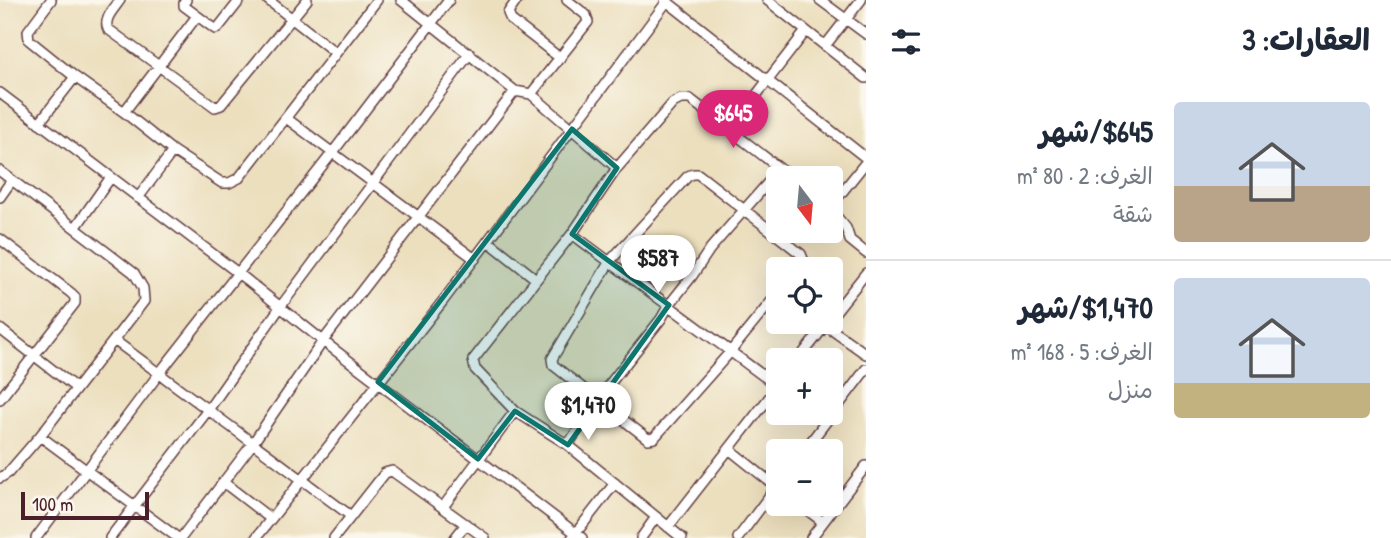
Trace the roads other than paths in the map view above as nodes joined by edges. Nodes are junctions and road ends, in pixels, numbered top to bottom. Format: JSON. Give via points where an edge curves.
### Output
{"nodes":[{"id":1,"x":51,"y":0,"type":"edge"},
{"id":2,"x":120,"y":0,"type":"edge"},
{"id":3,"x":186,"y":0,"type":"edge"},
{"id":4,"x":240,"y":0,"type":"edge"},
{"id":5,"x":268,"y":0,"type":"edge"},
{"id":6,"x":307,"y":0,"type":"edge"},
{"id":7,"x":377,"y":0,"type":"edge"},
{"id":8,"x":401,"y":0,"type":"edge"},
{"id":9,"x":449,"y":0,"type":"edge"},
{"id":10,"x":517,"y":0,"type":"edge"},
{"id":11,"x":567,"y":0,"type":"edge"},
{"id":12,"x":667,"y":0,"type":"edge"},
{"id":13,"x":767,"y":0,"type":"edge"},
{"id":14,"x":820,"y":0,"type":"edge"},
{"id":15,"x":861,"y":0,"type":"edge"},
{"id":16,"x":197,"y":16,"type":"junction"},
{"id":17,"x":846,"y":19,"type":"junction"},
{"id":18,"x":292,"y":20,"type":"junction"},
{"id":19,"x":431,"y":23,"type":"junction"},
{"id":20,"x":806,"y":31,"type":"junction"},
{"id":21,"x":866,"y":34,"type":"edge"},
{"id":22,"x":825,"y":46,"type":"junction"},
{"id":23,"x":336,"y":53,"type":"junction"},
{"id":24,"x":470,"y":53,"type":"junction"},
{"id":25,"x":560,"y":58,"type":"junction"},
{"id":26,"x":160,"y":67,"type":"junction"},
{"id":27,"x":75,"y":77,"type":"junction"},
{"id":28,"x":866,"y":78,"type":"edge"},
{"id":29,"x":767,"y":80,"type":"junction"},
{"id":30,"x":515,"y":91,"type":"junction"},
{"id":31,"x":0,"y":93,"type":"edge"},
{"id":32,"x":531,"y":94,"type":"junction"},
{"id":33,"x":124,"y":112,"type":"junction"},
{"id":34,"x":286,"y":118,"type":"junction"},
{"id":35,"x":39,"y":123,"type":"junction"},
{"id":36,"x":572,"y":129,"type":"junction"},
{"id":37,"x":730,"y":129,"type":"junction"},
{"id":38,"x":173,"y":151,"type":"junction"},
{"id":39,"x":333,"y":152,"type":"junction"},
{"id":40,"x":866,"y":160,"type":"edge"},
{"id":41,"x":776,"y":166,"type":"edge"},
{"id":42,"x":617,"y":168,"type":"junction"},
{"id":43,"x":0,"y":171,"type":"edge"},
{"id":44,"x":111,"y":177,"type":"junction"},
{"id":45,"x":12,"y":180,"type":"junction"},
{"id":46,"x":373,"y":182,"type":"junction"},
{"id":47,"x":766,"y":185,"type":"edge"},
{"id":48,"x":844,"y":190,"type":"edge"},
{"id":49,"x":0,"y":197,"type":"edge"},
{"id":50,"x":138,"y":198,"type":"junction"},
{"id":51,"x":745,"y":210,"type":"junction"},
{"id":52,"x":418,"y":216,"type":"junction"},
{"id":53,"x":844,"y":225,"type":"edge"},
{"id":54,"x":76,"y":227,"type":"junction"},
{"id":55,"x":572,"y":234,"type":"junction"},
{"id":56,"x":0,"y":239,"type":"edge"},
{"id":57,"x":488,"y":241,"type":"junction"},
{"id":58,"x":866,"y":253,"type":"edge"},
{"id":59,"x":802,"y":257,"type":"edge"},
{"id":60,"x":475,"y":259,"type":"junction"},
{"id":61,"x":610,"y":261,"type":"junction"},
{"id":62,"x":238,"y":273,"type":"junction"},
{"id":63,"x":866,"y":273,"type":"edge"},
{"id":64,"x":536,"y":279,"type":"junction"},
{"id":65,"x":843,"y":302,"type":"edge"},
{"id":66,"x":669,"y":305,"type":"junction"},
{"id":67,"x":281,"y":306,"type":"junction"},
{"id":68,"x":766,"y":308,"type":"edge"},
{"id":69,"x":0,"y":329,"type":"edge"},
{"id":70,"x":818,"y":334,"type":"edge"},
{"id":71,"x":843,"y":334,"type":"edge"},
{"id":72,"x":114,"y":340,"type":"junction"},
{"id":73,"x":323,"y":341,"type":"junction"},
{"id":74,"x":807,"y":348,"type":"edge"},
{"id":75,"x":730,"y":351,"type":"junction"},
{"id":76,"x":866,"y":354,"type":"edge"},
{"id":77,"x":34,"y":355,"type":"junction"},
{"id":78,"x":866,"y":369,"type":"edge"},
{"id":79,"x":158,"y":374,"type":"junction"},
{"id":80,"x":766,"y":377,"type":"edge"},
{"id":81,"x":378,"y":382,"type":"junction"},
{"id":82,"x":76,"y":388,"type":"junction"},
{"id":83,"x":0,"y":398,"type":"edge"},
{"id":84,"x":597,"y":400,"type":"junction"},
{"id":85,"x":766,"y":401,"type":"edge"},
{"id":86,"x":208,"y":410,"type":"junction"},
{"id":87,"x":515,"y":411,"type":"junction"},
{"id":88,"x":40,"y":436,"type":"junction"},
{"id":89,"x":813,"y":439,"type":"edge"},
{"id":90,"x":253,"y":443,"type":"junction"},
{"id":91,"x":568,"y":445,"type":"junction"},
{"id":92,"x":729,"y":449,"type":"junction"},
{"id":93,"x":478,"y":459,"type":"junction"},
{"id":94,"x":866,"y":466,"type":"edge"},
{"id":95,"x":86,"y":471,"type":"junction"},
{"id":96,"x":766,"y":477,"type":"edge"},
{"id":97,"x":0,"y":478,"type":"edge"},
{"id":98,"x":302,"y":479,"type":"junction"},
{"id":99,"x":223,"y":482,"type":"junction"},
{"id":100,"x":615,"y":483,"type":"junction"},
{"id":101,"x":766,"y":502,"type":"edge"},
{"id":102,"x":135,"y":506,"type":"junction"},
{"id":103,"x":443,"y":507,"type":"junction"},
{"id":104,"x":351,"y":516,"type":"junction"},
{"id":105,"x":815,"y":516,"type":"edge"},
{"id":106,"x":656,"y":517,"type":"junction"},
{"id":107,"x":271,"y":519,"type":"junction"},
{"id":108,"x":823,"y":522,"type":"junction"},
{"id":109,"x":466,"y":524,"type":"junction"},
{"id":110,"x":668,"y":527,"type":"junction"},
{"id":111,"x":577,"y":536,"type":"edge"},
{"id":112,"x":36,"y":538,"type":"edge"},
{"id":113,"x":110,"y":538,"type":"edge"},
{"id":114,"x":179,"y":538,"type":"edge"},
{"id":115,"x":256,"y":538,"type":"edge"},
{"id":116,"x":334,"y":538,"type":"edge"},
{"id":117,"x":455,"y":538,"type":"edge"},
{"id":118,"x":485,"y":538,"type":"edge"},
{"id":119,"x":641,"y":538,"type":"edge"},
{"id":120,"x":682,"y":538,"type":"edge"},
{"id":121,"x":738,"y":538,"type":"edge"},
{"id":122,"x":810,"y":538,"type":"edge"}],
"edges":[{"from":1,"to":27,"type":"street","via":[[27,35]]},
{"from":2,"to":26,"type":"street","via":[[105,24]]},
{"from":3,"to":16,"type":"street","via":[[184,6]]},
{"from":4,"to":16,"type":"street","via":[[216,29]]},
{"from":5,"to":18,"type":"street"},
{"from":6,"to":18,"type":"street"},
{"from":7,"to":23,"type":"street"},
{"from":8,"to":19,"type":"street"},
{"from":9,"to":19,"type":"street"},
{"from":10,"to":25,"type":"street","via":[[508,13],[511,20]]},
{"from":11,"to":25,"type":"street","via":[[588,22]]},
{"from":12,"to":29,"type":"street"},
{"from":12,"to":36,"type":"street"},
{"from":13,"to":20,"type":"street"},
{"from":14,"to":17,"type":"street"},
{"from":15,"to":17,"type":"street"},
{"from":16,"to":26,"type":"street"},
{"from":17,"to":21,"type":"street"},
{"from":17,"to":22,"type":"street"},
{"from":18,"to":23,"type":"street"},
{"from":18,"to":26,"type":"street","via":[[221,106],[215,107]]},
{"from":19,"to":24,"type":"street"},
{"from":19,"to":39,"type":"street"},
{"from":20,"to":22,"type":"street"},
{"from":20,"to":29,"type":"street"},
{"from":22,"to":28,"type":"street"},
{"from":23,"to":34,"type":"street"},
{"from":24,"to":30,"type":"street"},
{"from":24,"to":46,"type":"street"},
{"from":25,"to":32,"type":"street"},
{"from":26,"to":33,"type":"street"},
{"from":27,"to":33,"type":"street"},
{"from":27,"to":35,"type":"street"},
{"from":29,"to":37,"type":"street"},
{"from":29,"to":40,"type":"street"},
{"from":30,"to":32,"type":"street"},
{"from":30,"to":52,"type":"street"},
{"from":31,"to":35,"type":"street"},
{"from":32,"to":36,"type":"street"},
{"from":33,"to":38,"type":"street"},
{"from":34,"to":38,"type":"street","via":[[239,178],[229,183]]},
{"from":34,"to":39,"type":"street"},
{"from":35,"to":44,"type":"street"},
{"from":36,"to":42,"type":"street"},
{"from":36,"to":57,"type":"street"},
{"from":37,"to":41,"type":"street"},
{"from":37,"to":42,"type":"street","via":[[690,99],[681,99]]},
{"from":38,"to":50,"type":"street"},
{"from":39,"to":46,"type":"street"},
{"from":39,"to":62,"type":"street"},
{"from":40,"to":48,"type":"street"},
{"from":42,"to":55,"type":"street"},
{"from":43,"to":45,"type":"street"},
{"from":44,"to":50,"type":"street"},
{"from":44,"to":54,"type":"street"},
{"from":45,"to":49,"type":"street"},
{"from":45,"to":54,"type":"street"},
{"from":46,"to":52,"type":"street"},
{"from":46,"to":67,"type":"street"},
{"from":47,"to":51,"type":"street"},
{"from":50,"to":62,"type":"street"},
{"from":51,"to":59,"type":"street"},
{"from":51,"to":61,"type":"street","via":[[693,174]]},
{"from":51,"to":66,"type":"street"},
{"from":52,"to":60,"type":"street"},
{"from":52,"to":73,"type":"street"},
{"from":53,"to":58,"type":"street","via":[[850,240]]},
{"from":54,"to":72,"type":"street","via":[[134,273],[143,288],[144,301]]},
{"from":55,"to":61,"type":"street"},
{"from":55,"to":64,"type":"street"},
{"from":56,"to":77,"type":"street","via":[[75,298]]},
{"from":57,"to":60,"type":"street"},
{"from":57,"to":64,"type":"street"},
{"from":60,"to":81,"type":"street"},
{"from":61,"to":66,"type":"street"},
{"from":61,"to":84,"type":"street","via":[[552,359],[552,366]]},
{"from":62,"to":67,"type":"street"},
{"from":62,"to":79,"type":"street"},
{"from":63,"to":65,"type":"street"},
{"from":64,"to":87,"type":"street","via":[[473,360],[475,369]]},
{"from":66,"to":75,"type":"street"},
{"from":66,"to":84,"type":"street"},
{"from":67,"to":73,"type":"street"},
{"from":67,"to":86,"type":"street"},
{"from":68,"to":75,"type":"street"},
{"from":69,"to":77,"type":"street"},
{"from":70,"to":74,"type":"street"},
{"from":71,"to":76,"type":"street"},
{"from":72,"to":79,"type":"street"},
{"from":72,"to":82,"type":"street"},
{"from":73,"to":81,"type":"street"},
{"from":73,"to":90,"type":"street"},
{"from":75,"to":80,"type":"street"},
{"from":75,"to":84,"type":"street","via":[[654,438],[648,439]]},
{"from":77,"to":82,"type":"street"},
{"from":77,"to":83,"type":"street"},
{"from":78,"to":89,"type":"street"},
{"from":79,"to":86,"type":"street"},
{"from":79,"to":95,"type":"street"},
{"from":81,"to":93,"type":"street"},
{"from":81,"to":98,"type":"street"},
{"from":82,"to":88,"type":"street"},
{"from":84,"to":91,"type":"street"},
{"from":85,"to":92,"type":"street"},
{"from":86,"to":90,"type":"street"},
{"from":86,"to":102,"type":"street"},
{"from":87,"to":91,"type":"street"},
{"from":87,"to":93,"type":"street"},
{"from":88,"to":95,"type":"street"},
{"from":88,"to":97,"type":"street"},
{"from":90,"to":98,"type":"street"},
{"from":90,"to":99,"type":"street"},
{"from":91,"to":100,"type":"street"},
{"from":92,"to":96,"type":"street"},
{"from":92,"to":110,"type":"street"},
{"from":93,"to":103,"type":"street"},
{"from":93,"to":111,"type":"street"},
{"from":94,"to":108,"type":"street"},
{"from":95,"to":102,"type":"street"},
{"from":95,"to":112,"type":"street"},
{"from":98,"to":104,"type":"street"},
{"from":98,"to":107,"type":"street"},
{"from":99,"to":107,"type":"street"},
{"from":99,"to":114,"type":"street"},
{"from":100,"to":106,"type":"street"},
{"from":100,"to":111,"type":"street"},
{"from":101,"to":121,"type":"street"},
{"from":102,"to":113,"type":"street"},
{"from":102,"to":114,"type":"street"},
{"from":103,"to":104,"type":"street","via":[[388,471]]},
{"from":103,"to":109,"type":"street"},
{"from":104,"to":116,"type":"street"},
{"from":105,"to":108,"type":"street"},
{"from":106,"to":110,"type":"street"},
{"from":106,"to":119,"type":"street"},
{"from":107,"to":115,"type":"street"},
{"from":108,"to":122,"type":"street"},
{"from":109,"to":117,"type":"street"},
{"from":109,"to":118,"type":"street"},
{"from":110,"to":120,"type":"street"}]}
